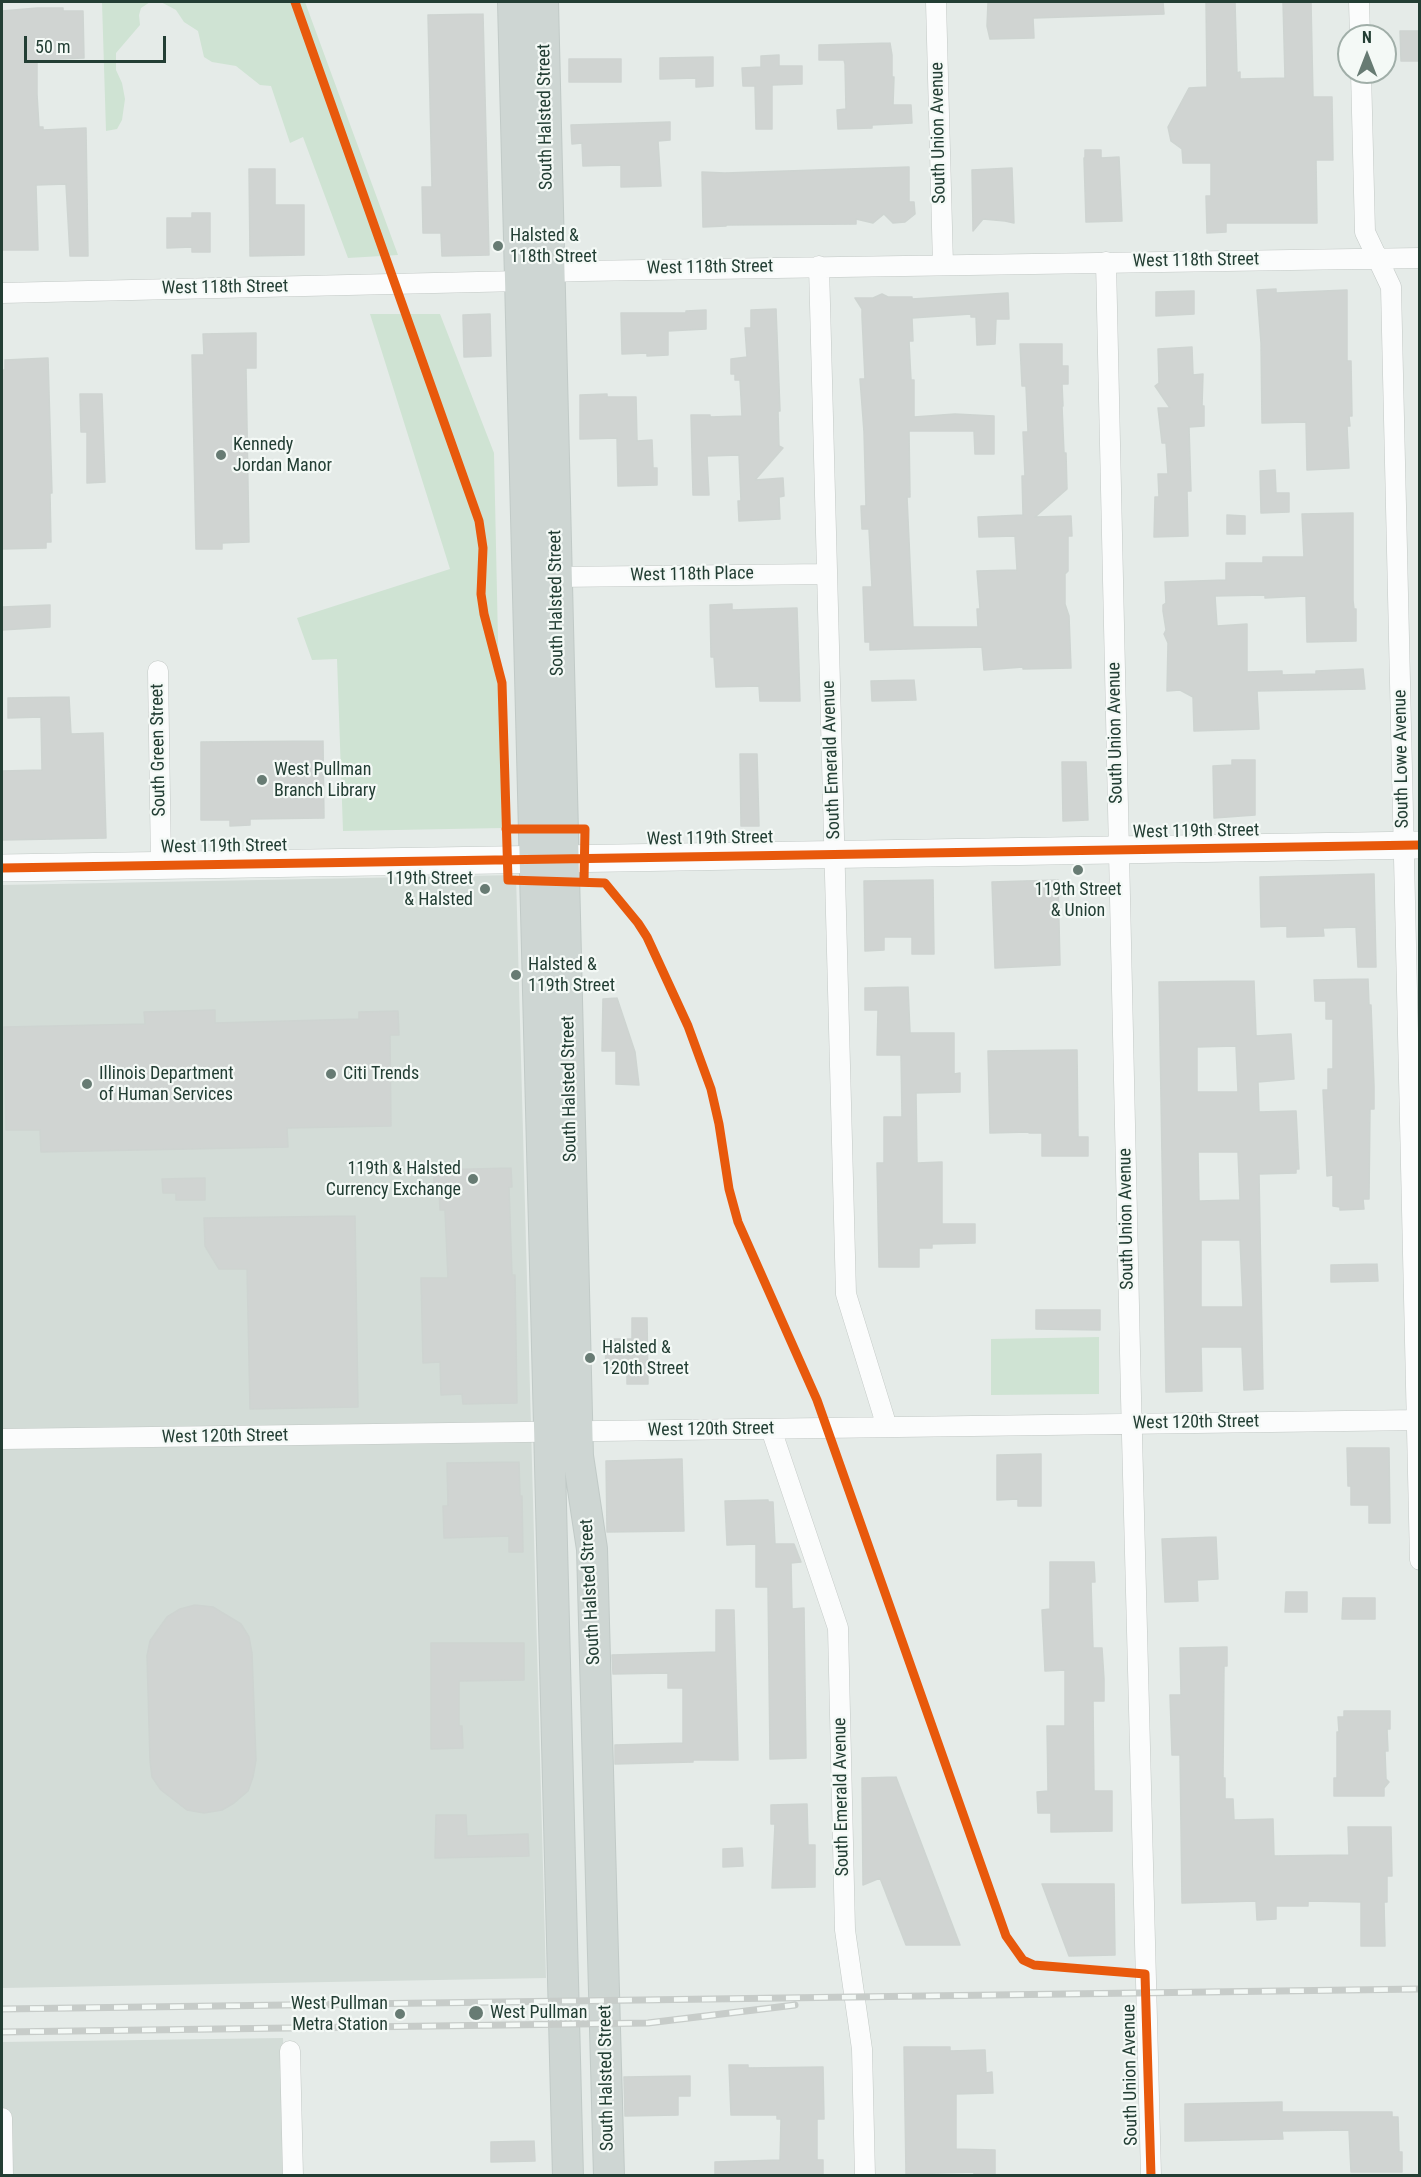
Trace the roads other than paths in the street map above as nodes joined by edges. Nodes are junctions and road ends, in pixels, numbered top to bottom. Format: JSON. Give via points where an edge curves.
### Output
{"nodes":[{"id":1,"x":513,"y":2,"type":"edge"},
{"id":2,"x":543,"y":2,"type":"edge"},
{"id":3,"x":936,"y":2,"type":"edge"},
{"id":4,"x":1359,"y":2,"type":"edge"},
{"id":5,"x":1360,"y":24,"type":"edge"},
{"id":6,"x":1361,"y":84,"type":"edge"},
{"id":7,"x":1378,"y":258,"type":"junction"},
{"id":8,"x":1419,"y":258,"type":"edge"},
{"id":9,"x":1106,"y":262,"type":"junction"},
{"id":10,"x":943,"y":265,"type":"junction"},
{"id":11,"x":819,"y":266,"type":"junction"},
{"id":12,"x":550,"y":272,"type":"junction"},
{"id":13,"x":521,"y":281,"type":"junction"},
{"id":14,"x":2,"y":292,"type":"edge"},
{"id":15,"x":827,"y":574,"type":"junction"},
{"id":16,"x":556,"y":577,"type":"junction"},
{"id":17,"x":158,"y":671,"type":"dead end"},
{"id":18,"x":1412,"y":845,"type":"edge"},
{"id":19,"x":1119,"y":850,"type":"junction"},
{"id":20,"x":835,"y":854,"type":"junction"},
{"id":21,"x":534,"y":858,"type":"junction"},
{"id":22,"x":563,"y":858,"type":"junction"},
{"id":23,"x":161,"y":865,"type":"junction"},
{"id":24,"x":2,"y":868,"type":"edge"},
{"id":25,"x":1418,"y":1420,"type":"edge"},
{"id":26,"x":1131,"y":1424,"type":"junction"},
{"id":27,"x":887,"y":1427,"type":"junction"},
{"id":28,"x":771,"y":1429,"type":"junction"},
{"id":29,"x":563,"y":1432,"type":"junction"},
{"id":30,"x":2,"y":1439,"type":"edge"},
{"id":31,"x":1419,"y":1560,"type":"edge"},
{"id":32,"x":290,"y":2051,"type":"dead end"},
{"id":33,"x":2,"y":2118,"type":"edge"},
{"id":34,"x":3,"y":2175,"type":"edge"},
{"id":35,"x":293,"y":2175,"type":"edge"},
{"id":36,"x":568,"y":2175,"type":"edge"},
{"id":37,"x":609,"y":2175,"type":"edge"},
{"id":38,"x":865,"y":2175,"type":"edge"},
{"id":39,"x":1150,"y":2175,"type":"edge"}],
"edges":[{"from":1,"to":13,"type":"main road","name":"South Halsted Street"},
{"from":2,"to":12,"type":"main road","name":"South Halsted Street"},
{"from":3,"to":10,"type":"street","name":"South Union Avenue"},
{"from":4,"to":5,"type":"street"},
{"from":6,"to":7,"type":"street","name":"South Lowe Avenue","via":[[1365,232]]},
{"from":7,"to":8,"type":"street","name":"West 118th Street"},
{"from":7,"to":9,"type":"street","name":"West 118th Street"},
{"from":7,"to":18,"type":"street","name":"South Lowe Avenue","via":[[1391,287]]},
{"from":9,"to":10,"type":"street","name":"West 118th Street"},
{"from":9,"to":19,"type":"street","name":"South Union Avenue"},
{"from":10,"to":11,"type":"street","name":"West 118th Street"},
{"from":11,"to":12,"type":"street","name":"West 118th Street"},
{"from":11,"to":15,"type":"street","name":"South Emerald Avenue"},
{"from":12,"to":13,"type":"street","name":"West 118th Street"},
{"from":12,"to":16,"type":"main road","name":"South Halsted Street"},
{"from":13,"to":14,"type":"street","name":"West 118th Street"},
{"from":13,"to":21,"type":"main road","name":"South Halsted Street"},
{"from":15,"to":16,"type":"street","name":"West 118th Place"},
{"from":15,"to":20,"type":"street","name":"South Emerald Avenue"},
{"from":16,"to":22,"type":"main road","name":"South Halsted Street"},
{"from":17,"to":23,"type":"street","name":"South Green Street"},
{"from":18,"to":19,"type":"street","name":"West 119th Street"},
{"from":18,"to":25,"type":"street","name":"South Lowe Avenue"},
{"from":19,"to":20,"type":"street","name":"West 119th Street"},
{"from":19,"to":26,"type":"street","name":"South Union Avenue"},
{"from":20,"to":22,"type":"street","name":"West 119th Street"},
{"from":20,"to":27,"type":"street","name":"South Emerald Avenue","via":[[846,1294]]},
{"from":21,"to":22,"type":"street","name":"West 119th Street"},
{"from":21,"to":23,"type":"street","name":"West 119th Street"},
{"from":21,"to":29,"type":"main road","name":"South Halsted Street"},
{"from":22,"to":29,"type":"main road","name":"South Halsted Street"},
{"from":23,"to":24,"type":"street","name":"West 119th Street"},
{"from":25,"to":26,"type":"street","name":"West 120th Street"},
{"from":25,"to":31,"type":"street","name":"South Lowe Avenue"},
{"from":26,"to":27,"type":"street","name":"West 120th Street"},
{"from":26,"to":39,"type":"street","name":"South Union Avenue"},
{"from":27,"to":28,"type":"street","name":"West 120th Street"},
{"from":28,"to":29,"type":"street","name":"West 120th Street"},
{"from":28,"to":38,"type":"street","name":"South Emerald Avenue","via":[[838,1628],[845,1930],[862,2049]]},
{"from":29,"to":30,"type":"street","name":"West 120th Street"},
{"from":29,"to":36,"type":"main road","name":"South Halsted Street"},
{"from":29,"to":37,"type":"main road","name":"South Halsted Street","via":[[578,1456],[592,1549]]},
{"from":32,"to":35,"type":"street"},
{"from":33,"to":34,"type":"street"}]}
